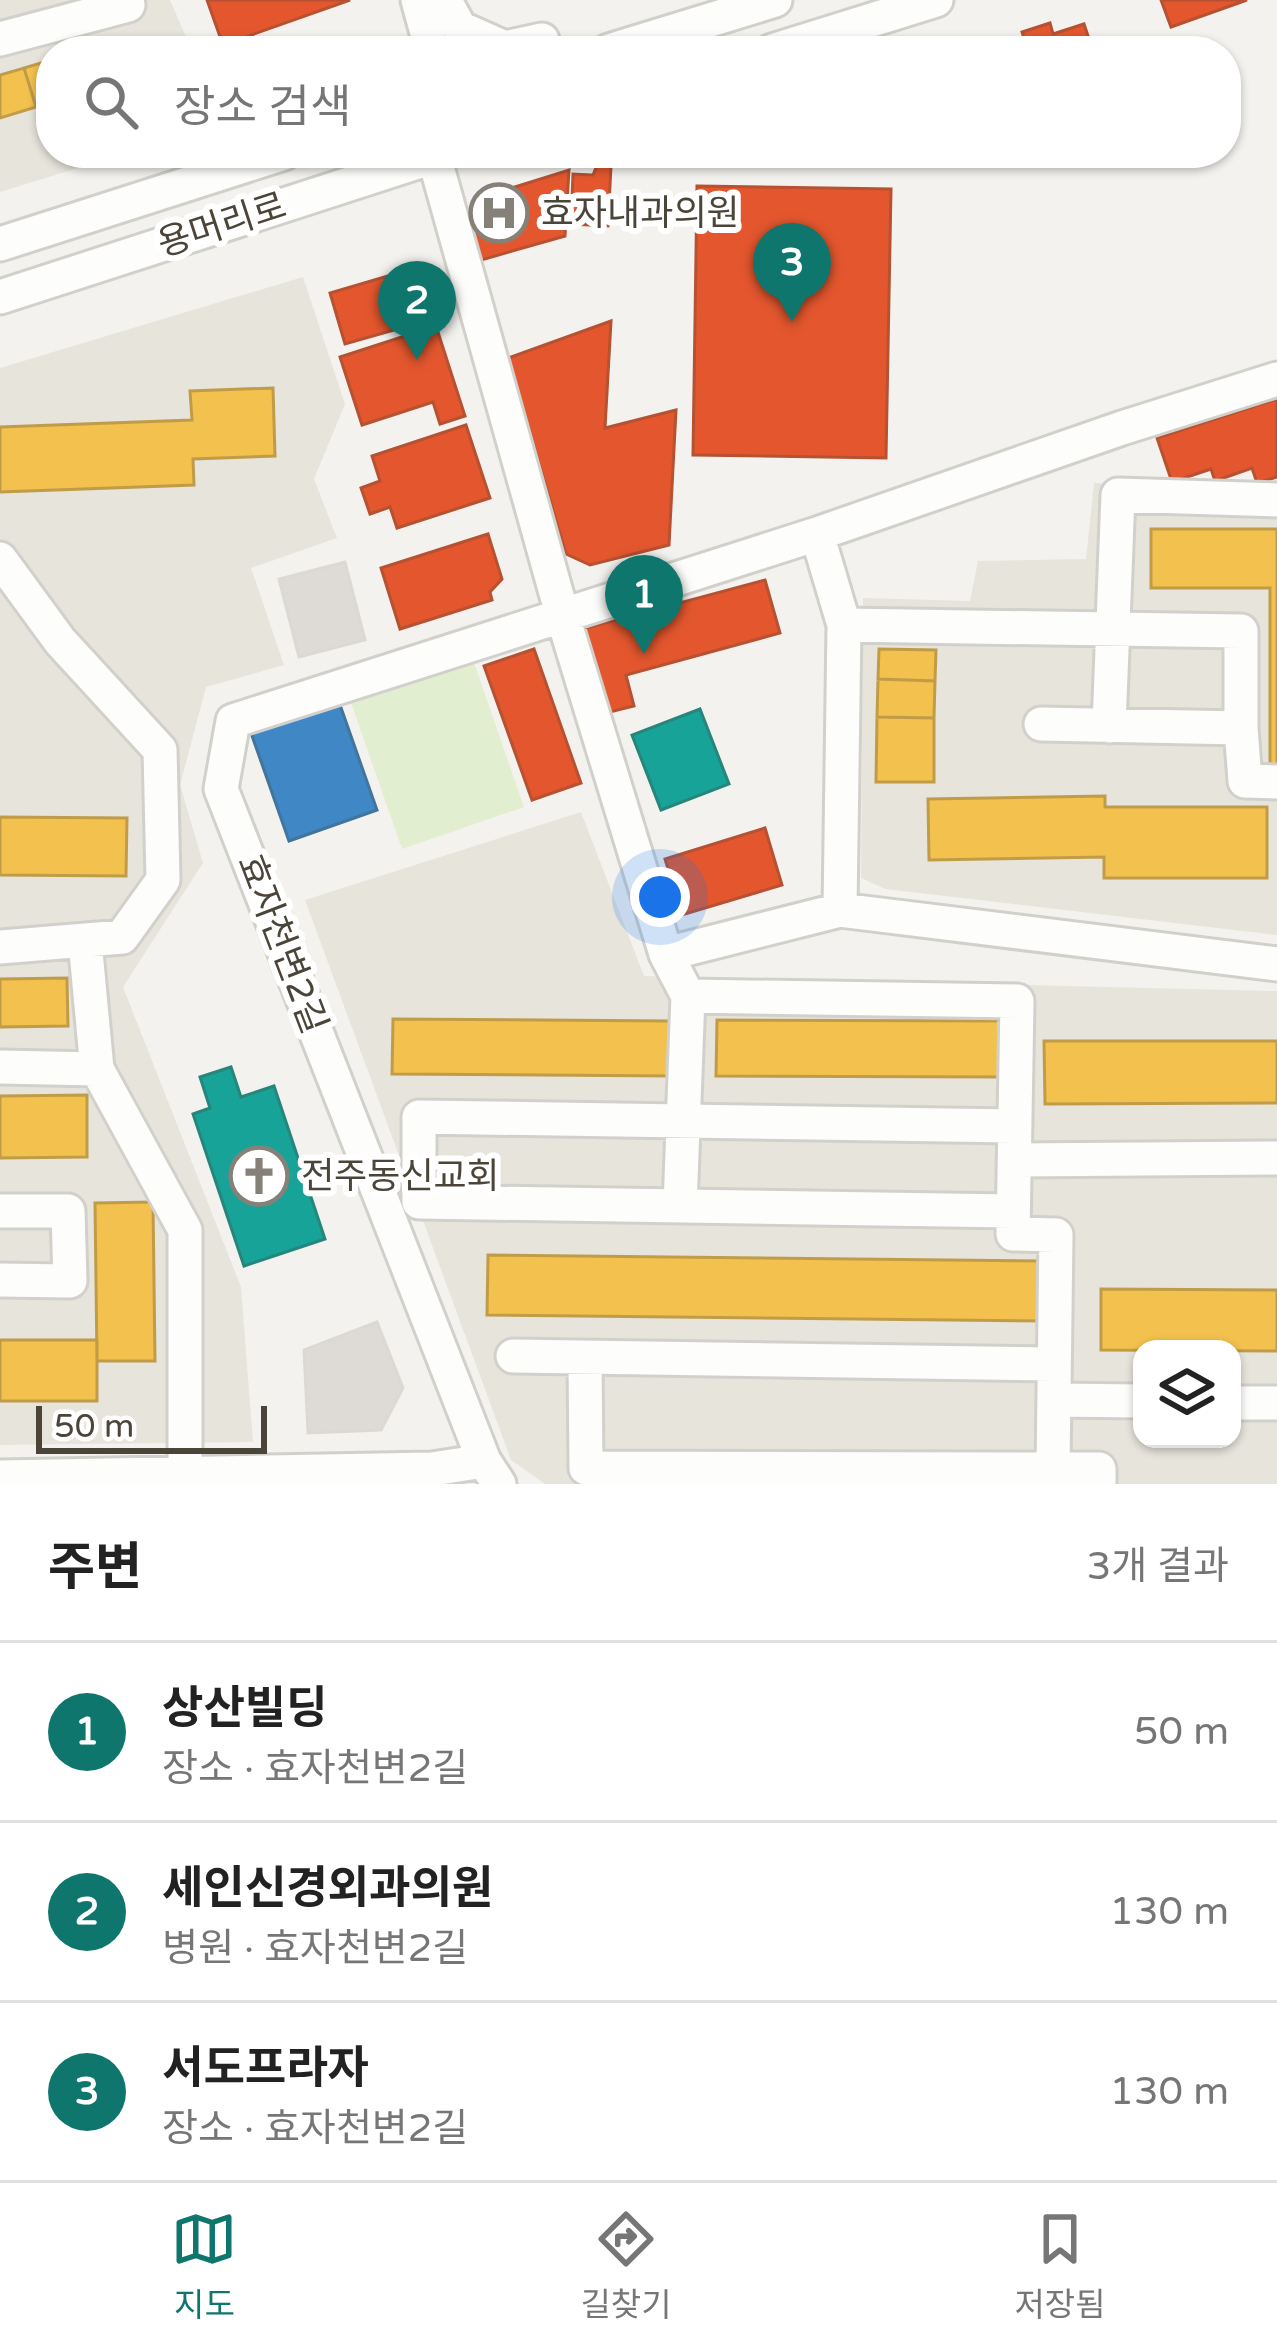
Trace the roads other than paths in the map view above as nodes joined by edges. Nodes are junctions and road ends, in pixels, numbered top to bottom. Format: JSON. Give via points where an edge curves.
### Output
{"nodes":[{"id":1,"x":126,"y":0,"type":"edge"},
{"id":2,"x":775,"y":0,"type":"edge"},
{"id":3,"x":936,"y":0,"type":"edge"},
{"id":4,"x":419,"y":3,"type":"edge"},
{"id":5,"x":428,"y":36,"type":"edge"},
{"id":6,"x":478,"y":36,"type":"edge"},
{"id":7,"x":658,"y":36,"type":"edge"},
{"id":8,"x":820,"y":36,"type":"edge"},
{"id":9,"x":0,"y":39,"type":"edge"},
{"id":10,"x":237,"y":168,"type":"edge"},
{"id":11,"x":394,"y":168,"type":"edge"},
{"id":12,"x":441,"y":168,"type":"edge"},
{"id":13,"x":0,"y":244,"type":"edge"},
{"id":14,"x":0,"y":297,"type":"edge"},
{"id":15,"x":1277,"y":380,"type":"edge"},
{"id":16,"x":1277,"y":500,"type":"edge"},
{"id":17,"x":817,"y":533,"type":"junction"},
{"id":18,"x":0,"y":559,"type":"edge"},
{"id":19,"x":562,"y":614,"type":"junction"},
{"id":20,"x":844,"y":625,"type":"junction"},
{"id":21,"x":1112,"y":629,"type":"junction"},
{"id":22,"x":1041,"y":724,"type":"dead end"},
{"id":23,"x":1109,"y":726,"type":"junction"},
{"id":24,"x":1241,"y":728,"type":"junction"},
{"id":25,"x":1277,"y":782,"type":"edge"},
{"id":26,"x":841,"y":910,"type":"junction"},
{"id":27,"x":85,"y":941,"type":"junction"},
{"id":28,"x":0,"y":947,"type":"edge"},
{"id":29,"x":666,"y":954,"type":"junction"},
{"id":30,"x":1277,"y":964,"type":"edge"},
{"id":31,"x":688,"y":996,"type":"junction"},
{"id":32,"x":0,"y":1067,"type":"edge"},
{"id":33,"x":97,"y":1069,"type":"junction"},
{"id":34,"x":683,"y":1121,"type":"junction"},
{"id":35,"x":1015,"y":1143,"type":"junction"},
{"id":36,"x":1277,"y":1158,"type":"edge"},
{"id":37,"x":680,"y":1206,"type":"junction"},
{"id":38,"x":0,"y":1211,"type":"edge"},
{"id":39,"x":1013,"y":1211,"type":"junction"},
{"id":40,"x":0,"y":1280,"type":"edge"},
{"id":41,"x":513,"y":1356,"type":"dead end"},
{"id":42,"x":585,"y":1358,"type":"junction"},
{"id":43,"x":1054,"y":1364,"type":"junction"},
{"id":44,"x":1054,"y":1400,"type":"junction"},
{"id":45,"x":1133,"y":1401,"type":"edge"},
{"id":46,"x":1241,"y":1402,"type":"edge"},
{"id":47,"x":1277,"y":1403,"type":"edge"},
{"id":48,"x":1053,"y":1469,"type":"junction"},
{"id":49,"x":492,"y":1472,"type":"edge"},
{"id":50,"x":185,"y":1474,"type":"junction"},
{"id":51,"x":0,"y":1477,"type":"edge"},
{"id":52,"x":1099,"y":1484,"type":"edge"}],
"edges":[{"from":1,"to":9,"type":"street"},
{"from":2,"to":7,"type":"street"},
{"from":3,"to":8,"type":"street"},
{"from":4,"to":5,"type":"street"},
{"from":4,"to":6,"type":"street","via":[[445,1],[460,28]]},
{"from":10,"to":13,"type":"street","name":"용머리로"},
{"from":11,"to":14,"type":"street","name":"용머리로"},
{"from":12,"to":19,"type":"street"},
{"from":15,"to":17,"type":"street","name":"효자천변2길"},
{"from":16,"to":21,"type":"street","via":[[1118,495]]},
{"from":17,"to":19,"type":"street","name":"효자천변2길"},
{"from":17,"to":20,"type":"street"},
{"from":18,"to":27,"type":"street","via":[[60,640],[160,750],[163,880],[122,937]]},
{"from":19,"to":29,"type":"street"},
{"from":19,"to":49,"type":"street","name":"효자천변2길","via":[[233,721],[220,789]]},
{"from":20,"to":21,"type":"street"},
{"from":20,"to":26,"type":"street"},
{"from":21,"to":23,"type":"street"},
{"from":21,"to":24,"type":"street","via":[[1241,632]]},
{"from":22,"to":23,"type":"street"},
{"from":23,"to":24,"type":"street"},
{"from":24,"to":25,"type":"street","via":[[1245,781]]},
{"from":26,"to":29,"type":"street"},
{"from":26,"to":30,"type":"street"},
{"from":27,"to":28,"type":"street"},
{"from":27,"to":33,"type":"street"},
{"from":29,"to":31,"type":"street"},
{"from":31,"to":34,"type":"street"},
{"from":31,"to":35,"type":"street","via":[[1018,1001]]},
{"from":32,"to":33,"type":"street"},
{"from":33,"to":50,"type":"street","via":[[185,1230]]},
{"from":34,"to":35,"type":"street"},
{"from":34,"to":37,"type":"street"},
{"from":34,"to":37,"type":"street","via":[[419,1117],[419,1202]]},
{"from":35,"to":36,"type":"street"},
{"from":35,"to":39,"type":"street"},
{"from":37,"to":39,"type":"street"},
{"from":38,"to":40,"type":"street","via":[[68,1211],[70,1281]]},
{"from":39,"to":43,"type":"street","via":[[1013,1234],[1056,1235]]},
{"from":41,"to":42,"type":"street"},
{"from":42,"to":43,"type":"street"},
{"from":42,"to":48,"type":"street","via":[[586,1468]]},
{"from":43,"to":44,"type":"street"},
{"from":44,"to":45,"type":"street"},
{"from":44,"to":48,"type":"street"},
{"from":46,"to":47,"type":"street"},
{"from":48,"to":52,"type":"street","via":[[1099,1469]]},
{"from":49,"to":50,"type":"street"},
{"from":50,"to":51,"type":"street"}]}
